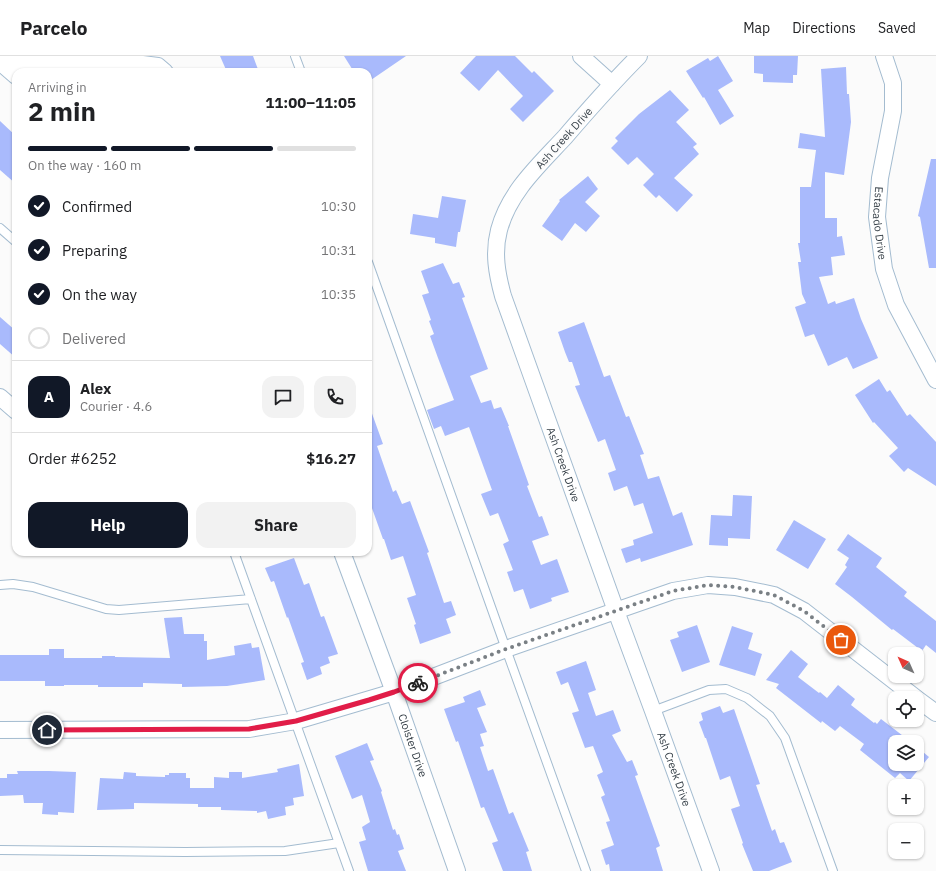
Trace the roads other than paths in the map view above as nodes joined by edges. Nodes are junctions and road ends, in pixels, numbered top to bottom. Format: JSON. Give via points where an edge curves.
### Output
{"nodes":[{"id":1,"x":295,"y":56,"type":"edge"},
{"id":2,"x":581,"y":56,"type":"edge"},
{"id":3,"x":639,"y":56,"type":"edge"},
{"id":4,"x":884,"y":56,"type":"edge"},
{"id":5,"x":0,"y":62,"type":"edge"},
{"id":6,"x":160,"y":68,"type":"edge"},
{"id":7,"x":300,"y":68,"type":"edge"},
{"id":8,"x":12,"y":72,"type":"edge"},
{"id":9,"x":612,"y":84,"type":"junction"},
{"id":10,"x":0,"y":228,"type":"edge"},
{"id":11,"x":12,"y":238,"type":"edge"},
{"id":12,"x":372,"y":273,"type":"edge"},
{"id":13,"x":936,"y":380,"type":"edge"},
{"id":14,"x":235,"y":556,"type":"edge"},
{"id":15,"x":343,"y":556,"type":"edge"},
{"id":16,"x":0,"y":585,"type":"edge"},
{"id":17,"x":251,"y":600,"type":"junction"},
{"id":18,"x":616,"y":611,"type":"junction"},
{"id":19,"x":506,"y":649,"type":"junction"},
{"id":20,"x":908,"y":691,"type":"edge"},
{"id":21,"x":394,"y":692,"type":"junction"},
{"id":22,"x":924,"y":704,"type":"edge"},
{"id":23,"x":653,"y":711,"type":"junction"},
{"id":24,"x":936,"y":713,"type":"edge"},
{"id":25,"x":296,"y":721,"type":"junction"},
{"id":26,"x":0,"y":730,"type":"edge"},
{"id":27,"x":339,"y":843,"type":"junction"},
{"id":28,"x":0,"y":850,"type":"edge"},
{"id":29,"x":349,"y":871,"type":"edge"},
{"id":30,"x":457,"y":871,"type":"edge"},
{"id":31,"x":586,"y":871,"type":"edge"},
{"id":32,"x":711,"y":871,"type":"edge"},
{"id":33,"x":833,"y":871,"type":"edge"}],
"edges":[{"from":1,"to":7,"type":"lane"},
{"from":2,"to":9,"type":"street"},
{"from":3,"to":9,"type":"street"},
{"from":4,"to":13,"type":"street","name":"Estacado Drive","via":[[893,83],[893,111],[880,178],[877,217],[884,269],[896,305]]},
{"from":5,"to":6,"type":"street","via":[[135,63]]},
{"from":5,"to":8,"type":"street"},
{"from":9,"to":18,"type":"street","name":"Ash Creek Drive","via":[[525,181],[508,206],[499,231],[496,253],[497,274],[503,296]]},
{"from":10,"to":11,"type":"lane"},
{"from":12,"to":19,"type":"lane"},
{"from":14,"to":17,"type":"lane"},
{"from":15,"to":21,"type":"street","name":"Cloister Drive"},
{"from":16,"to":17,"type":"lane","via":[[13,584],[33,588],[106,609],[119,610]]},
{"from":17,"to":25,"type":"lane"},
{"from":18,"to":19,"type":"street"},
{"from":18,"to":20,"type":"street","via":[[673,591],[708,585],[735,587],[774,595],[804,611]]},
{"from":18,"to":23,"type":"street","name":"Ash Creek Drive"},
{"from":19,"to":21,"type":"street"},
{"from":19,"to":31,"type":"lane"},
{"from":21,"to":25,"type":"street"},
{"from":21,"to":30,"type":"street","name":"Cloister Drive"},
{"from":22,"to":24,"type":"street"},
{"from":23,"to":32,"type":"street","name":"Ash Creek Drive"},
{"from":23,"to":33,"type":"lane","via":[[710,690],[726,689],[748,698],[770,716],[785,738]]},
{"from":25,"to":26,"type":"street","via":[[249,729]]},
{"from":25,"to":27,"type":"lane"},
{"from":27,"to":28,"type":"lane","via":[[285,851]]},
{"from":27,"to":29,"type":"lane"}]}
